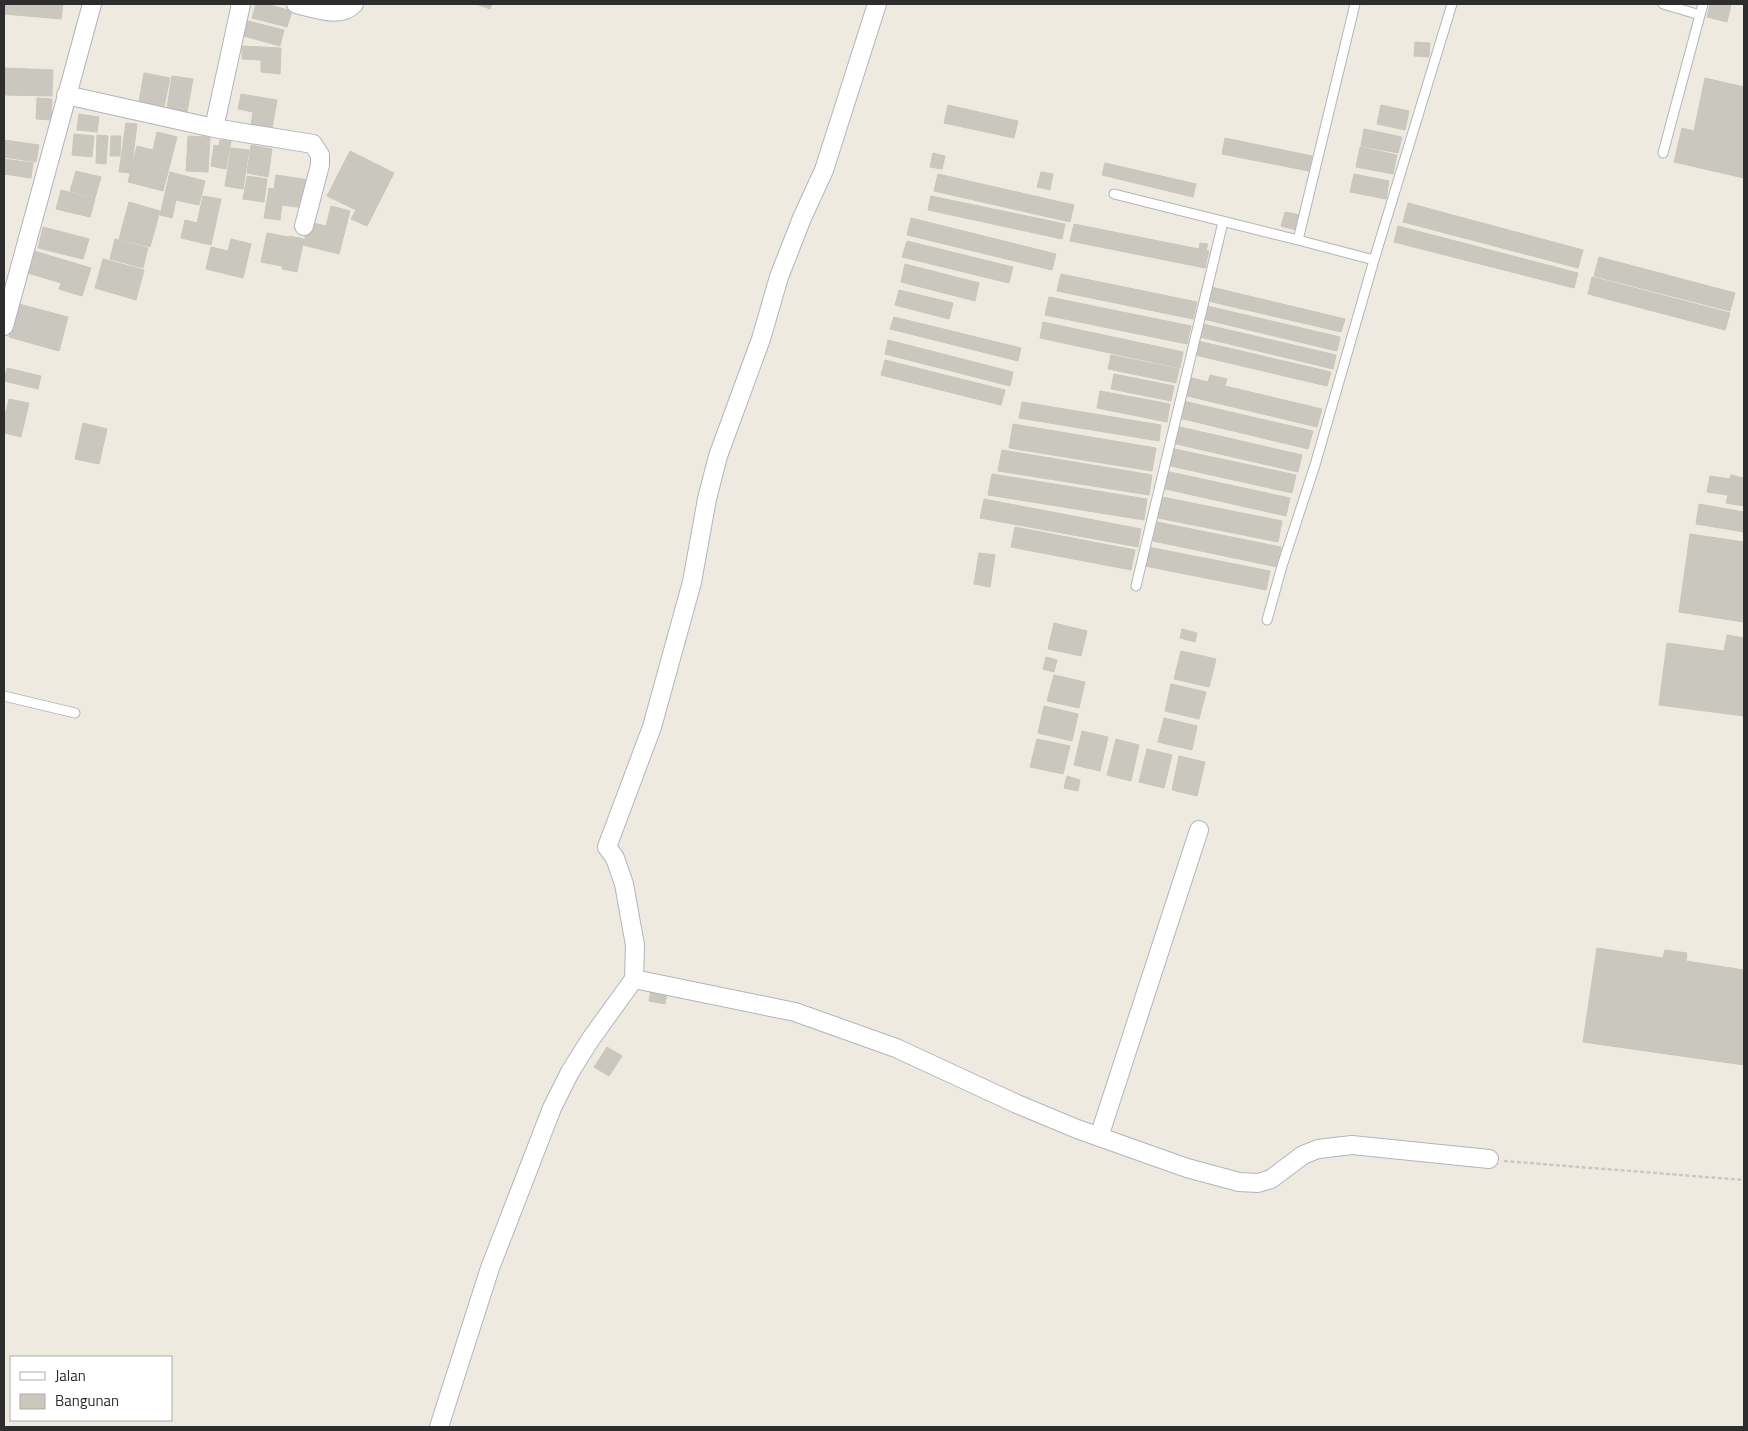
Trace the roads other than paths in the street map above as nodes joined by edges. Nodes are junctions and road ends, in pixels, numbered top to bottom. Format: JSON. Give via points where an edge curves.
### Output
{"nodes":[{"id":1,"x":92,"y":4,"type":"edge"},
{"id":2,"x":240,"y":4,"type":"edge"},
{"id":3,"x":296,"y":4,"type":"edge"},
{"id":4,"x":354,"y":4,"type":"edge"},
{"id":5,"x":877,"y":4,"type":"edge"},
{"id":6,"x":1355,"y":4,"type":"edge"},
{"id":7,"x":1452,"y":4,"type":"edge"},
{"id":8,"x":1663,"y":4,"type":"edge"},
{"id":9,"x":1703,"y":4,"type":"edge"},
{"id":10,"x":1700,"y":15,"type":"junction"},
{"id":11,"x":66,"y":95,"type":"junction"},
{"id":12,"x":214,"y":128,"type":"junction"},
{"id":13,"x":1662,"y":153,"type":"dead end"},
{"id":14,"x":1114,"y":194,"type":"dead end"},
{"id":15,"x":1223,"y":222,"type":"junction"},
{"id":16,"x":304,"y":226,"type":"dead end"},
{"id":17,"x":1298,"y":240,"type":"junction"},
{"id":18,"x":1374,"y":260,"type":"junction"},
{"id":19,"x":4,"y":326,"type":"edge"},
{"id":20,"x":1136,"y":586,"type":"dead end"},
{"id":21,"x":1268,"y":620,"type":"dead end"},
{"id":22,"x":4,"y":696,"type":"edge"},
{"id":23,"x":75,"y":713,"type":"dead end"},
{"id":24,"x":1199,"y":830,"type":"dead end"},
{"id":25,"x":634,"y":979,"type":"junction"},
{"id":26,"x":1099,"y":1137,"type":"junction"},
{"id":27,"x":1489,"y":1160,"type":"road end"},
{"id":28,"x":439,"y":1427,"type":"edge"}],
"edges":[{"from":1,"to":11,"type":"street"},
{"from":2,"to":12,"type":"street"},
{"from":3,"to":4,"type":"street","via":[[338,12]]},
{"from":5,"to":25,"type":"street","via":[[824,170],[779,277],[752,366],[718,456],[692,582],[652,728],[607,846],[624,884],[634,945]]},
{"from":6,"to":17,"type":"lane"},
{"from":7,"to":18,"type":"lane"},
{"from":8,"to":10,"type":"lane"},
{"from":9,"to":10,"type":"lane"},
{"from":10,"to":13,"type":"lane"},
{"from":11,"to":12,"type":"street"},
{"from":11,"to":19,"type":"street"},
{"from":12,"to":16,"type":"street","via":[[313,144],[320,155],[320,165]]},
{"from":14,"to":15,"type":"lane"},
{"from":15,"to":17,"type":"lane"},
{"from":15,"to":20,"type":"lane"},
{"from":17,"to":18,"type":"lane"},
{"from":18,"to":21,"type":"lane"},
{"from":22,"to":23,"type":"lane"},
{"from":24,"to":26,"type":"street"},
{"from":25,"to":26,"type":"street","via":[[795,1012],[896,1048],[1016,1104]]},
{"from":25,"to":28,"type":"street","via":[[590,1040],[552,1108],[490,1268]]},
{"from":26,"to":27,"type":"street","via":[[1187,1168],[1249,1183],[1271,1179],[1303,1156],[1331,1146],[1352,1145]]}]}
